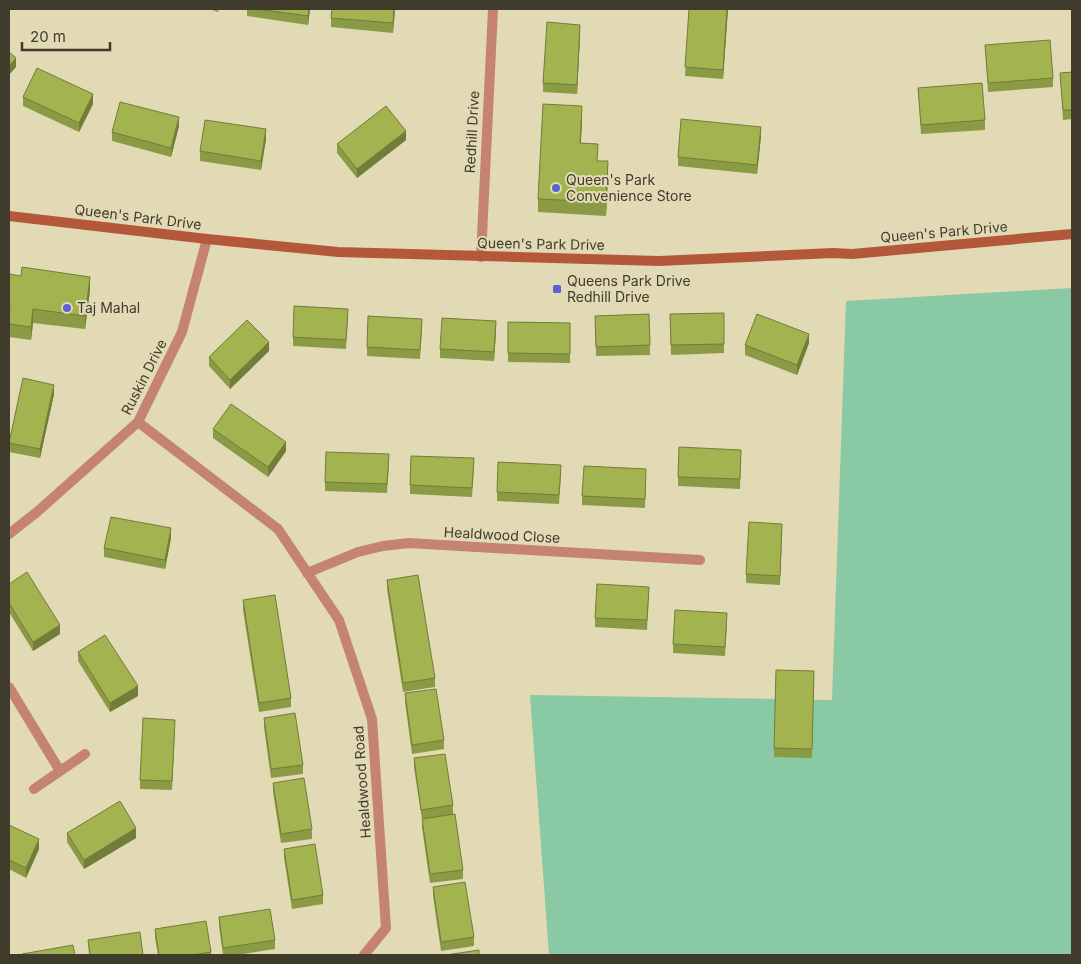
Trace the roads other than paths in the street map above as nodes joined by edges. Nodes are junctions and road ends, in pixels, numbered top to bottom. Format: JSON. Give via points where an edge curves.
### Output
{"nodes":[{"id":1,"x":493,"y":9,"type":"edge"},
{"id":2,"x":9,"y":215,"type":"edge"},
{"id":3,"x":1072,"y":234,"type":"edge"},
{"id":4,"x":206,"y":239,"type":"junction"},
{"id":5,"x":481,"y":257,"type":"junction"},
{"id":6,"x":138,"y":422,"type":"junction"},
{"id":7,"x":9,"y":534,"type":"edge"},
{"id":8,"x":700,"y":560,"type":"dead end"},
{"id":9,"x":307,"y":572,"type":"junction"},
{"id":10,"x":9,"y":687,"type":"edge"},
{"id":11,"x":85,"y":754,"type":"dead end"},
{"id":12,"x":60,"y":771,"type":"junction"},
{"id":13,"x":34,"y":788,"type":"dead end"},
{"id":14,"x":364,"y":955,"type":"edge"}],
"edges":[{"from":1,"to":5,"type":"street","name":"Redhill Drive"},
{"from":2,"to":4,"type":"street","name":"Queen's Park Drive"},
{"from":3,"to":5,"type":"street","name":"Queen's Park Drive","via":[[852,254],[659,261]]},
{"from":4,"to":5,"type":"street","name":"Queen's Park Drive","via":[[338,252]]},
{"from":4,"to":6,"type":"street","name":"Ruskin Drive","via":[[182,332]]},
{"from":6,"to":7,"type":"street","name":"Ruskin Drive"},
{"from":6,"to":9,"type":"street","name":"Healdwood Road","via":[[278,529]]},
{"from":8,"to":9,"type":"street","name":"Healdwood Close","via":[[408,544],[358,552]]},
{"from":9,"to":14,"type":"street","name":"Healdwood Road","via":[[339,620],[372,719],[386,928]]},
{"from":10,"to":12,"type":"street"},
{"from":11,"to":12,"type":"street"},
{"from":12,"to":13,"type":"street"}]}
